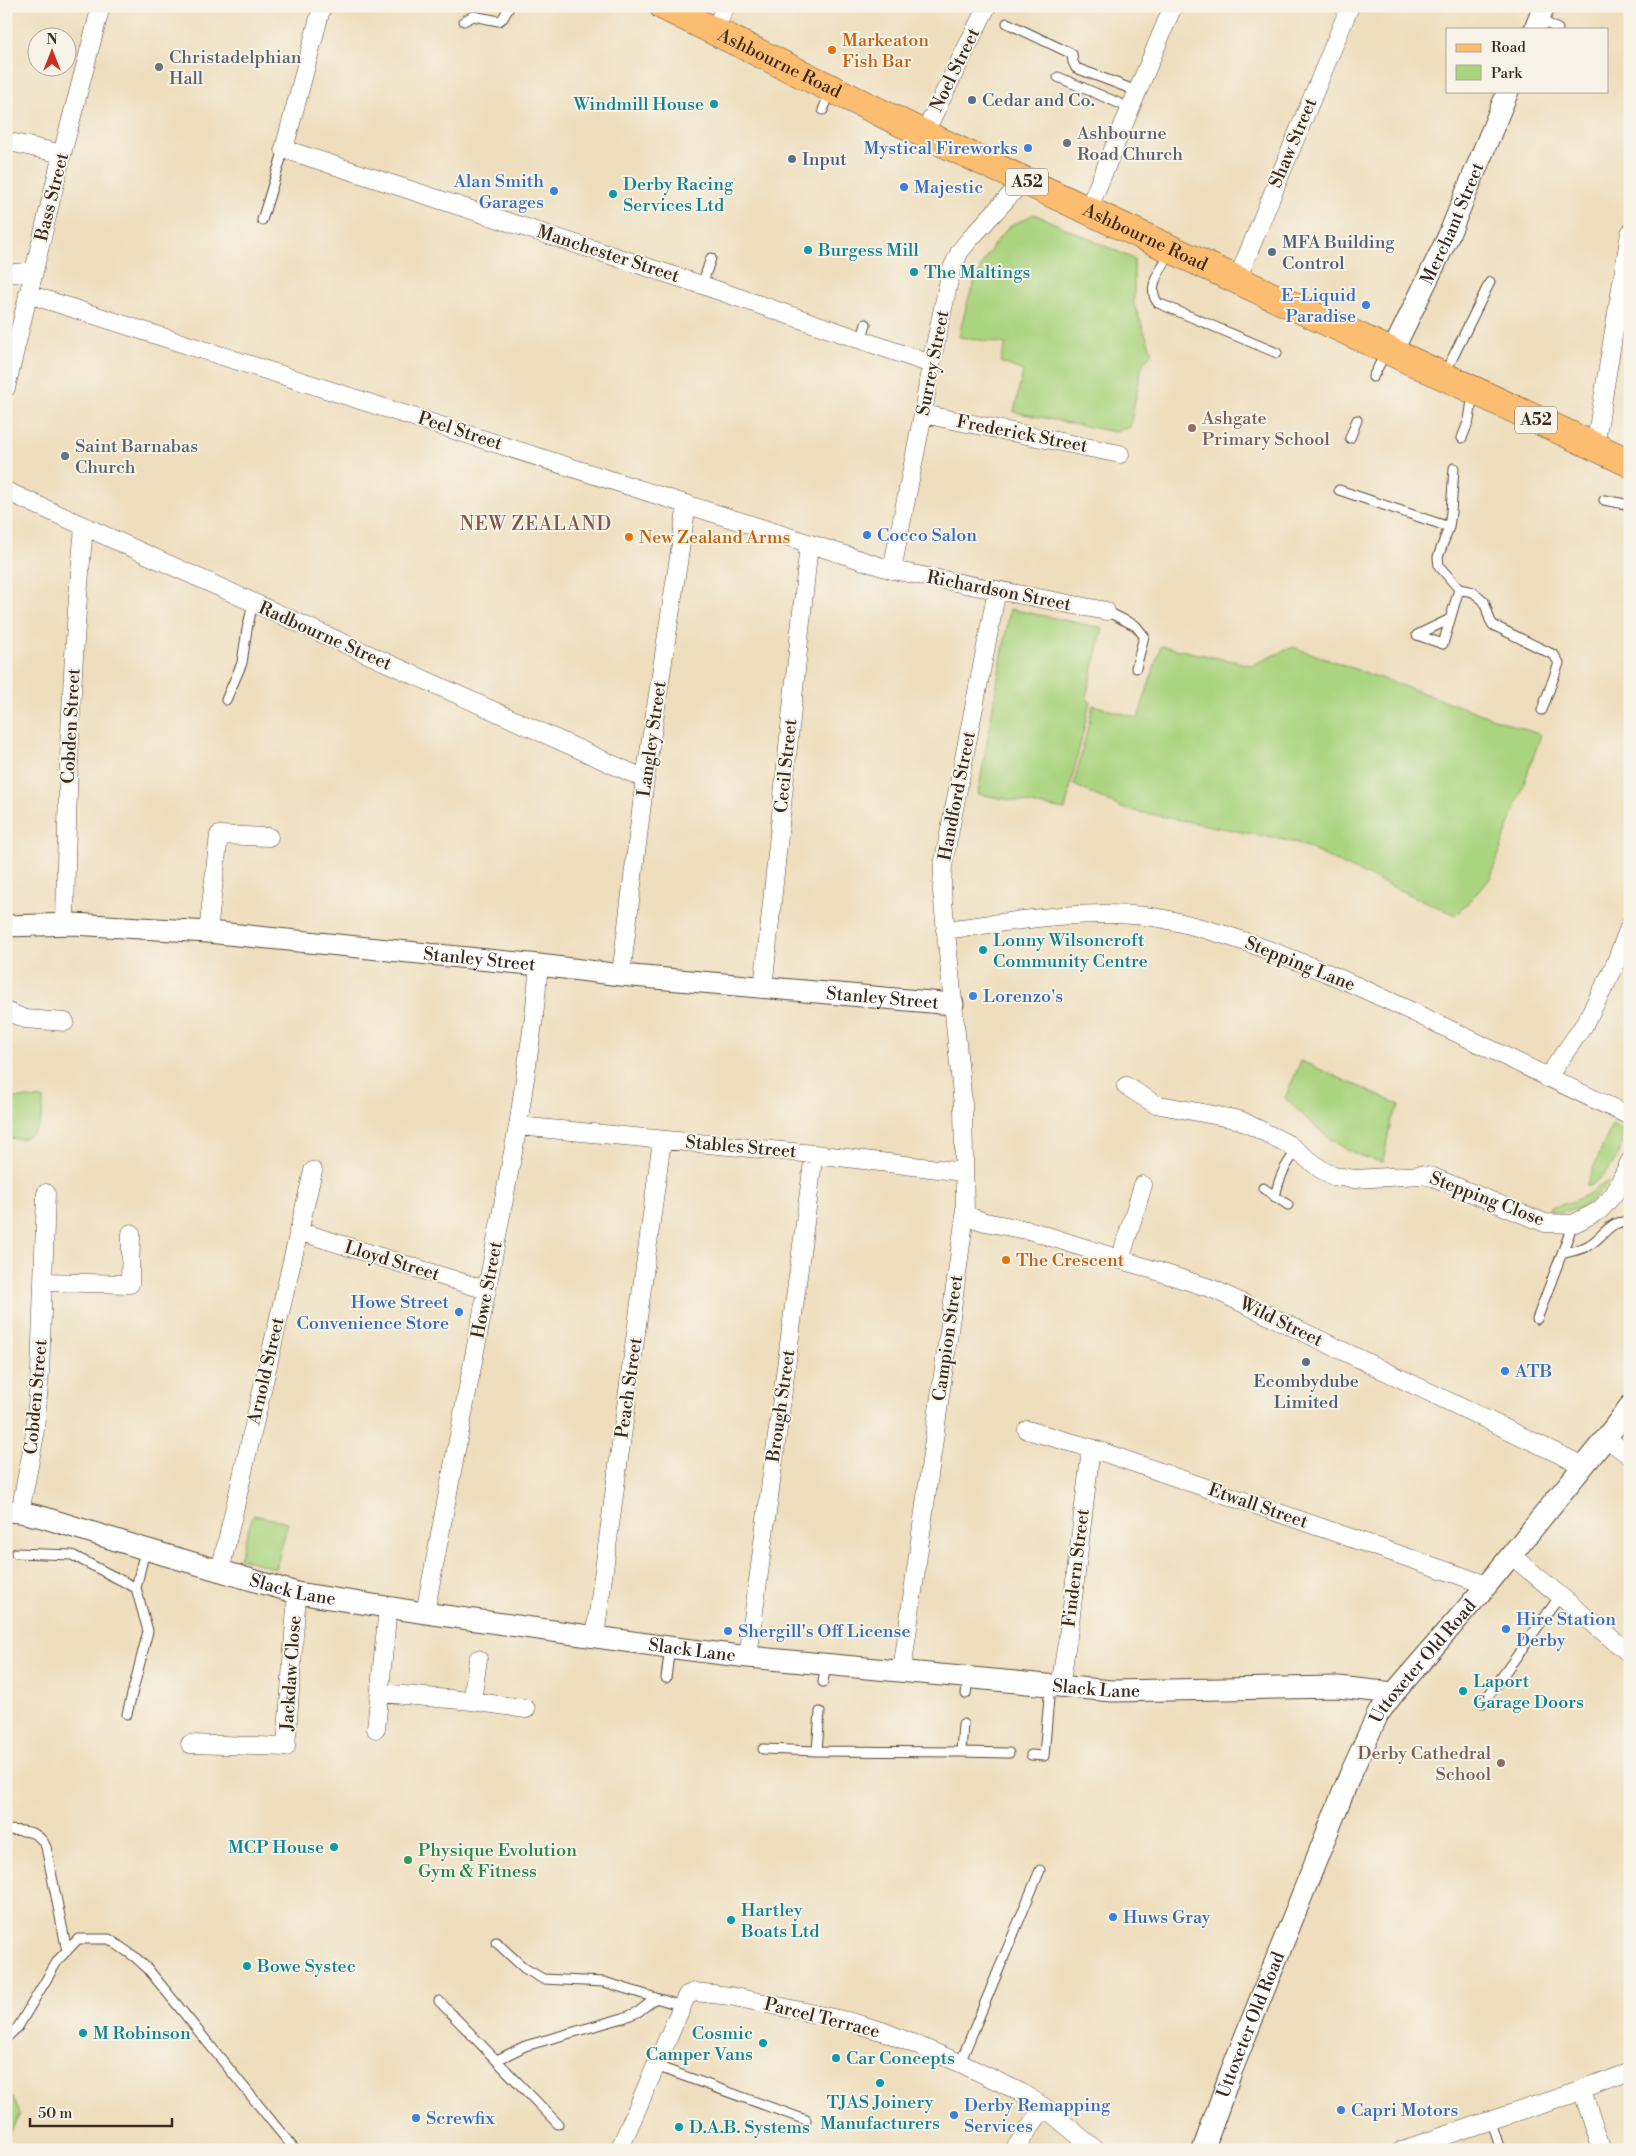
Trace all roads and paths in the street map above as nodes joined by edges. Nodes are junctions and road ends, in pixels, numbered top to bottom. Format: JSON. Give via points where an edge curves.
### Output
{"nodes":[{"id":1,"x":101,"y":6,"type":"edge"},
{"id":2,"x":322,"y":6,"type":"edge"},
{"id":3,"x":510,"y":6,"type":"edge"},
{"id":4,"x":663,"y":6,"type":"edge"},
{"id":5,"x":726,"y":6,"type":"edge"},
{"id":6,"x":986,"y":6,"type":"edge"},
{"id":7,"x":1173,"y":6,"type":"edge"},
{"id":8,"x":1350,"y":6,"type":"edge"},
{"id":9,"x":1539,"y":18,"type":"edge"},
{"id":10,"x":464,"y":21,"type":"dead end"},
{"id":11,"x":1007,"y":23,"type":"dead end"},
{"id":12,"x":1556,"y":28,"type":"edge"},
{"id":13,"x":714,"y":31,"type":"junction"},
{"id":14,"x":1058,"y":77,"type":"dead end"},
{"id":15,"x":1137,"y":91,"type":"junction"},
{"id":16,"x":1508,"y":92,"type":"edge"},
{"id":17,"x":1130,"y":108,"type":"junction"},
{"id":18,"x":924,"y":134,"type":"junction"},
{"id":19,"x":6,"y":142,"type":"edge"},
{"id":20,"x":284,"y":149,"type":"junction"},
{"id":21,"x":62,"y":154,"type":"junction"},
{"id":22,"x":1024,"y":180,"type":"junction"},
{"id":23,"x":1088,"y":210,"type":"junction"},
{"id":24,"x":262,"y":220,"type":"dead end"},
{"id":25,"x":1630,"y":234,"type":"edge"},
{"id":26,"x":1172,"y":249,"type":"junction"},
{"id":27,"x":710,"y":258,"type":"dead end"},
{"id":28,"x":34,"y":271,"type":"junction"},
{"id":29,"x":6,"y":274,"type":"edge"},
{"id":30,"x":1237,"y":280,"type":"junction"},
{"id":31,"x":1490,"y":282,"type":"dead end"},
{"id":32,"x":702,"y":285,"type":"junction"},
{"id":33,"x":28,"y":294,"type":"junction"},
{"id":34,"x":866,"y":324,"type":"dead end"},
{"id":35,"x":861,"y":342,"type":"junction"},
{"id":36,"x":1390,"y":351,"type":"junction"},
{"id":37,"x":1277,"y":353,"type":"dead end"},
{"id":38,"x":931,"y":364,"type":"junction"},
{"id":39,"x":1374,"y":377,"type":"dead end"},
{"id":40,"x":1443,"y":377,"type":"junction"},
{"id":41,"x":6,"y":388,"type":"edge"},
{"id":42,"x":1474,"y":391,"type":"junction"},
{"id":43,"x":924,"y":414,"type":"junction"},
{"id":44,"x":1357,"y":420,"type":"dead end"},
{"id":45,"x":1350,"y":438,"type":"dead end"},
{"id":46,"x":1462,"y":438,"type":"dead end"},
{"id":47,"x":1595,"y":447,"type":"junction"},
{"id":48,"x":1120,"y":454,"type":"dead end"},
{"id":49,"x":1630,"y":463,"type":"edge"},
{"id":50,"x":1454,"y":468,"type":"dead end"},
{"id":51,"x":1339,"y":490,"type":"dead end"},
{"id":52,"x":6,"y":492,"type":"edge"},
{"id":53,"x":1604,"y":500,"type":"dead end"},
{"id":54,"x":687,"y":504,"type":"junction"},
{"id":55,"x":1630,"y":505,"type":"edge"},
{"id":56,"x":1449,"y":527,"type":"junction"},
{"id":57,"x":84,"y":528,"type":"junction"},
{"id":58,"x":809,"y":544,"type":"junction"},
{"id":59,"x":892,"y":570,"type":"junction"},
{"id":60,"x":1458,"y":589,"type":"junction"},
{"id":61,"x":997,"y":590,"type":"junction"},
{"id":62,"x":253,"y":604,"type":"junction"},
{"id":63,"x":1106,"y":611,"type":"joint"},
{"id":64,"x":1450,"y":619,"type":"dead end"},
{"id":65,"x":1136,"y":668,"type":"dead end"},
{"id":66,"x":226,"y":700,"type":"dead end"},
{"id":67,"x":1542,"y":710,"type":"dead end"},
{"id":68,"x":645,"y":780,"type":"junction"},
{"id":69,"x":269,"y":837,"type":"dead end"},
{"id":70,"x":65,"y":925,"type":"junction"},
{"id":71,"x":1630,"y":925,"type":"edge"},
{"id":72,"x":6,"y":926,"type":"edge"},
{"id":73,"x":946,"y":930,"type":"junction"},
{"id":74,"x":208,"y":932,"type":"junction"},
{"id":75,"x":539,"y":965,"type":"junction"},
{"id":76,"x":621,"y":976,"type":"junction"},
{"id":77,"x":763,"y":989,"type":"junction"},
{"id":78,"x":953,"y":1004,"type":"junction"},
{"id":79,"x":6,"y":1011,"type":"edge"},
{"id":80,"x":65,"y":1022,"type":"dead end"},
{"id":81,"x":1548,"y":1078,"type":"junction"},
{"id":82,"x":1126,"y":1086,"type":"dead end"},
{"id":83,"x":1630,"y":1116,"type":"edge"},
{"id":84,"x":518,"y":1126,"type":"junction"},
{"id":85,"x":662,"y":1140,"type":"junction"},
{"id":86,"x":1298,"y":1150,"type":"junction"},
{"id":87,"x":814,"y":1154,"type":"junction"},
{"id":88,"x":1630,"y":1161,"type":"edge"},
{"id":89,"x":313,"y":1171,"type":"dead end"},
{"id":90,"x":963,"y":1172,"type":"junction"},
{"id":91,"x":1143,"y":1185,"type":"dead end"},
{"id":92,"x":1263,"y":1188,"type":"dead end"},
{"id":93,"x":46,"y":1193,"type":"dead end"},
{"id":94,"x":1275,"y":1196,"type":"junction"},
{"id":95,"x":1288,"y":1205,"type":"dead end"},
{"id":96,"x":965,"y":1215,"type":"junction"},
{"id":97,"x":1630,"y":1223,"type":"edge"},
{"id":98,"x":1573,"y":1224,"type":"junction"},
{"id":99,"x":298,"y":1231,"type":"junction"},
{"id":100,"x":131,"y":1233,"type":"dead end"},
{"id":101,"x":1562,"y":1254,"type":"junction"},
{"id":102,"x":1120,"y":1260,"type":"junction"},
{"id":103,"x":43,"y":1282,"type":"junction"},
{"id":104,"x":486,"y":1290,"type":"junction"},
{"id":105,"x":1537,"y":1319,"type":"dead end"},
{"id":106,"x":1630,"y":1406,"type":"edge"},
{"id":107,"x":1027,"y":1430,"type":"dead end"},
{"id":108,"x":1606,"y":1438,"type":"junction"},
{"id":109,"x":1091,"y":1448,"type":"junction"},
{"id":110,"x":1630,"y":1456,"type":"edge"},
{"id":111,"x":1584,"y":1466,"type":"junction"},
{"id":112,"x":13,"y":1512,"type":"edge"},
{"id":113,"x":145,"y":1550,"type":"junction"},
{"id":114,"x":16,"y":1553,"type":"dead end"},
{"id":115,"x":1511,"y":1555,"type":"junction"},
{"id":116,"x":220,"y":1571,"type":"junction"},
{"id":117,"x":1487,"y":1585,"type":"junction"},
{"id":118,"x":136,"y":1588,"type":"junction"},
{"id":119,"x":297,"y":1593,"type":"junction"},
{"id":120,"x":1560,"y":1596,"type":"junction"},
{"id":121,"x":388,"y":1608,"type":"junction"},
{"id":122,"x":425,"y":1613,"type":"junction"},
{"id":123,"x":595,"y":1636,"type":"junction"},
{"id":124,"x":670,"y":1647,"type":"junction"},
{"id":125,"x":1630,"y":1654,"type":"edge"},
{"id":126,"x":748,"y":1657,"type":"junction"},
{"id":127,"x":478,"y":1658,"type":"dead end"},
{"id":128,"x":902,"y":1671,"type":"junction"},
{"id":129,"x":666,"y":1678,"type":"dead end"},
{"id":130,"x":1055,"y":1686,"type":"junction"},
{"id":131,"x":381,"y":1693,"type":"junction"},
{"id":132,"x":1394,"y":1693,"type":"junction"},
{"id":133,"x":472,"y":1701,"type":"junction"},
{"id":134,"x":1484,"y":1703,"type":"dead end"},
{"id":135,"x":526,"y":1709,"type":"dead end"},
{"id":136,"x":820,"y":1712,"type":"dead end"},
{"id":137,"x":127,"y":1714,"type":"dead end"},
{"id":138,"x":963,"y":1724,"type":"dead end"},
{"id":139,"x":376,"y":1729,"type":"dead end"},
{"id":140,"x":190,"y":1744,"type":"dead end"},
{"id":141,"x":763,"y":1749,"type":"dead end"},
{"id":142,"x":817,"y":1750,"type":"junction"},
{"id":143,"x":961,"y":1752,"type":"junction"},
{"id":144,"x":1009,"y":1753,"type":"dead end"},
{"id":145,"x":1031,"y":1755,"type":"dead end"},
{"id":146,"x":6,"y":1830,"type":"edge"},
{"id":147,"x":1040,"y":1870,"type":"dead end"},
{"id":148,"x":496,"y":1942,"type":"dead end"},
{"id":149,"x":67,"y":1951,"type":"junction"},
{"id":150,"x":656,"y":1998,"type":"junction"},
{"id":151,"x":439,"y":2001,"type":"dead end"},
{"id":152,"x":682,"y":2006,"type":"junction"},
{"id":153,"x":6,"y":2038,"type":"edge"},
{"id":154,"x":497,"y":2060,"type":"junction"},
{"id":155,"x":960,"y":2063,"type":"junction"},
{"id":156,"x":656,"y":2066,"type":"junction"},
{"id":157,"x":1630,"y":2072,"type":"edge"},
{"id":158,"x":1582,"y":2090,"type":"junction"},
{"id":159,"x":1044,"y":2107,"type":"junction"},
{"id":160,"x":1490,"y":2119,"type":"junction"},
{"id":161,"x":806,"y":2120,"type":"dead end"},
{"id":162,"x":558,"y":2124,"type":"dead end"},
{"id":163,"x":295,"y":2150,"type":"edge"},
{"id":164,"x":619,"y":2150,"type":"edge"},
{"id":165,"x":1014,"y":2150,"type":"edge"},
{"id":166,"x":1096,"y":2150,"type":"edge"},
{"id":167,"x":1203,"y":2150,"type":"edge"},
{"id":168,"x":1402,"y":2150,"type":"edge"},
{"id":169,"x":1501,"y":2150,"type":"edge"},
{"id":170,"x":1602,"y":2150,"type":"edge"}],
"edges":[{"from":1,"to":21,"type":"street","name":"Bass Street"},
{"from":2,"to":20,"type":"street"},
{"from":3,"to":10,"type":"lane","via":[[499,21],[473,16]]},
{"from":4,"to":13,"type":"main road","name":"Ashbourne Road","number":"A52"},
{"from":5,"to":13,"type":"street"},
{"from":6,"to":18,"type":"street","name":"Noel Street"},
{"from":7,"to":15,"type":"street"},
{"from":8,"to":30,"type":"street","name":"Shaw Street"},
{"from":9,"to":12,"type":"lane"},
{"from":11,"to":15,"type":"lane","via":[[1072,54],[1076,68]]},
{"from":13,"to":18,"type":"main road","name":"Ashbourne Road","number":"A52","via":[[828,99]]},
{"from":14,"to":17,"type":"lane"},
{"from":15,"to":17,"type":"street"},
{"from":16,"to":36,"type":"street","name":"Merchant Street","via":[[1448,237]]},
{"from":17,"to":23,"type":"street"},
{"from":18,"to":22,"type":"main road","name":"Ashbourne Road","number":"A52"},
{"from":19,"to":21,"type":"street"},
{"from":20,"to":24,"type":"lane"},
{"from":20,"to":32,"type":"street","name":"Manchester Street"},
{"from":21,"to":28,"type":"street","name":"Bass Street"},
{"from":22,"to":23,"type":"main road","name":"Ashbourne Road","number":"A52"},
{"from":22,"to":38,"type":"street","name":"Surrey Street","via":[[955,260]]},
{"from":23,"to":26,"type":"main road","name":"Ashbourne Road","number":"A52"},
{"from":25,"to":47,"type":"street"},
{"from":26,"to":30,"type":"main road","name":"Ashbourne Road","number":"A52"},
{"from":26,"to":37,"type":"lane","via":[[1154,285],[1154,298],[1158,302]]},
{"from":27,"to":32,"type":"lane"},
{"from":28,"to":29,"type":"street"},
{"from":28,"to":33,"type":"street","name":"Bass Street"},
{"from":30,"to":36,"type":"main road","name":"Ashbourne Road","number":"A52"},
{"from":31,"to":40,"type":"lane"},
{"from":32,"to":35,"type":"street","name":"Manchester Street"},
{"from":33,"to":41,"type":"street","name":"Bass Street"},
{"from":33,"to":54,"type":"street","name":"Peel Street"},
{"from":34,"to":35,"type":"lane"},
{"from":35,"to":38,"type":"street","name":"Manchester Street"},
{"from":36,"to":39,"type":"lane"},
{"from":36,"to":40,"type":"main road","name":"Ashbourne Road","number":"A52"},
{"from":38,"to":43,"type":"street","name":"Surrey Street"},
{"from":40,"to":42,"type":"main road","name":"Ashbourne Road","number":"A52"},
{"from":42,"to":46,"type":"lane"},
{"from":42,"to":47,"type":"main road","name":"Ashbourne Road","number":"A52"},
{"from":43,"to":48,"type":"street","name":"Frederick Street"},
{"from":43,"to":59,"type":"street","name":"Surrey Street"},
{"from":44,"to":45,"type":"lane"},
{"from":47,"to":49,"type":"main road","name":"Ashbourne Road","number":"A52"},
{"from":50,"to":56,"type":"lane"},
{"from":51,"to":56,"type":"lane"},
{"from":52,"to":57,"type":"street","name":"Radbourne Street"},
{"from":53,"to":55,"type":"lane"},
{"from":54,"to":58,"type":"street","name":"Peel Street"},
{"from":54,"to":68,"type":"street","name":"Langley Street"},
{"from":56,"to":60,"type":"lane","via":[[1438,556],[1439,566]]},
{"from":57,"to":62,"type":"street","name":"Radbourne Street"},
{"from":57,"to":70,"type":"street","name":"Cobden Street","via":[[66,812]]},
{"from":58,"to":59,"type":"street","name":"Peel Street"},
{"from":58,"to":77,"type":"street","name":"Cecil Street"},
{"from":59,"to":61,"type":"street","name":"Richardson Street"},
{"from":60,"to":64,"type":"lane"},
{"from":60,"to":67,"type":"lane","via":[[1473,592],[1484,601],[1493,625],[1554,656],[1559,663]]},
{"from":61,"to":63,"type":"street","name":"Richardson Street"},
{"from":61,"to":73,"type":"street","name":"Handford Street","via":[[943,865]]},
{"from":62,"to":66,"type":"lane","via":[[242,663]]},
{"from":62,"to":68,"type":"street","name":"Radbourne Street"},
{"from":63,"to":65,"type":"lane","via":[[1136,626],[1144,636]]},
{"from":68,"to":76,"type":"street","name":"Langley Street"},
{"from":69,"to":74,"type":"street","via":[[219,835]]},
{"from":70,"to":72,"type":"street","name":"Stanley Street"},
{"from":70,"to":74,"type":"street","name":"Stanley Street"},
{"from":71,"to":81,"type":"street","via":[[1612,972],[1584,1025]]},
{"from":73,"to":78,"type":"street","name":"Handford Street"},
{"from":73,"to":81,"type":"street","name":"Stepping Lane","via":[[1079,915],[1164,918],[1284,954],[1380,996]]},
{"from":74,"to":75,"type":"street","name":"Stanley Street"},
{"from":75,"to":76,"type":"street","name":"Stanley Street"},
{"from":75,"to":84,"type":"street","name":"Howe Street"},
{"from":76,"to":77,"type":"street","name":"Stanley Street"},
{"from":77,"to":78,"type":"street","name":"Stanley Street"},
{"from":78,"to":90,"type":"street","name":"Campion Street","via":[[962,1105]]},
{"from":79,"to":80,"type":"street","via":[[25,1019]]},
{"from":81,"to":83,"type":"street","name":"Stepping Lane"},
{"from":82,"to":86,"type":"street","name":"Stepping Close","via":[[1155,1104],[1240,1120]]},
{"from":84,"to":85,"type":"street","name":"Stables Street"},
{"from":84,"to":104,"type":"street","name":"Howe Street"},
{"from":85,"to":87,"type":"street","name":"Stables Street"},
{"from":85,"to":123,"type":"street","name":"Peach Street"},
{"from":86,"to":94,"type":"lane","via":[[1287,1162]]},
{"from":86,"to":98,"type":"street","name":"Stepping Close","via":[[1333,1176],[1355,1179],[1433,1177],[1545,1223]]},
{"from":87,"to":90,"type":"street","name":"Stables Street"},
{"from":87,"to":126,"type":"street","name":"Brough Street"},
{"from":88,"to":98,"type":"street","name":"Stepping Close","via":[[1614,1194],[1600,1210]]},
{"from":89,"to":99,"type":"street","name":"Arnold Street"},
{"from":90,"to":96,"type":"street","name":"Campion Street"},
{"from":91,"to":102,"type":"street"},
{"from":92,"to":94,"type":"lane"},
{"from":93,"to":103,"type":"street","name":"Cobden Street"},
{"from":94,"to":95,"type":"lane"},
{"from":96,"to":102,"type":"street","name":"Wild Street","via":[[1032,1231]]},
{"from":96,"to":128,"type":"street","name":"Campion Street"},
{"from":97,"to":101,"type":"lane","via":[[1612,1225],[1590,1245]]},
{"from":98,"to":101,"type":"lane"},
{"from":99,"to":104,"type":"street","name":"Lloyd Street"},
{"from":99,"to":116,"type":"street","name":"Arnold Street"},
{"from":100,"to":103,"type":"street","via":[[130,1284]]},
{"from":101,"to":105,"type":"lane"},
{"from":102,"to":111,"type":"street","name":"Wild Street","via":[[1213,1289]]},
{"from":103,"to":112,"type":"street","name":"Cobden Street","via":[[34,1440]]},
{"from":104,"to":122,"type":"street","name":"Howe Street"},
{"from":106,"to":108,"type":"street","name":"Uttoxeter Old Road"},
{"from":107,"to":109,"type":"street","name":"Etwall Street"},
{"from":108,"to":110,"type":"street"},
{"from":108,"to":111,"type":"street","name":"Uttoxeter Old Road"},
{"from":109,"to":117,"type":"street","name":"Etwall Street"},
{"from":109,"to":130,"type":"street","name":"Findern Street","via":[[1070,1623]]},
{"from":111,"to":115,"type":"street","name":"Uttoxeter Old Road"},
{"from":112,"to":113,"type":"street","name":"Slack Lane","via":[[42,1517]]},
{"from":113,"to":116,"type":"street","name":"Slack Lane"},
{"from":113,"to":118,"type":"lane"},
{"from":114,"to":118,"type":"lane","via":[[72,1555]]},
{"from":115,"to":117,"type":"street","name":"Uttoxeter Old Road"},
{"from":115,"to":120,"type":"street"},
{"from":116,"to":119,"type":"street","name":"Slack Lane"},
{"from":117,"to":132,"type":"street","name":"Uttoxeter Old Road"},
{"from":118,"to":137,"type":"lane","via":[[148,1631]]},
{"from":119,"to":121,"type":"street","name":"Slack Lane"},
{"from":119,"to":140,"type":"street","name":"Jackdaw Close","via":[[286,1747]]},
{"from":120,"to":125,"type":"street"},
{"from":120,"to":134,"type":"lane"},
{"from":121,"to":122,"type":"street","name":"Slack Lane"},
{"from":121,"to":131,"type":"street"},
{"from":122,"to":123,"type":"street","name":"Slack Lane"},
{"from":123,"to":124,"type":"street","name":"Slack Lane"},
{"from":124,"to":126,"type":"street","name":"Slack Lane"},
{"from":124,"to":129,"type":"lane"},
{"from":126,"to":128,"type":"street","name":"Slack Lane","via":[[824,1673]]},
{"from":127,"to":133,"type":"street"},
{"from":128,"to":130,"type":"street","name":"Slack Lane","via":[[967,1686]]},
{"from":130,"to":132,"type":"street","name":"Slack Lane","via":[[1112,1691],[1338,1687]]},
{"from":130,"to":145,"type":"lane","via":[[1044,1756]]},
{"from":131,"to":133,"type":"street"},
{"from":131,"to":139,"type":"street"},
{"from":132,"to":167,"type":"street","name":"Uttoxeter Old Road","via":[[1373,1724],[1325,1838]]},
{"from":133,"to":135,"type":"street"},
{"from":136,"to":142,"type":"lane"},
{"from":138,"to":143,"type":"lane"},
{"from":141,"to":142,"type":"lane"},
{"from":142,"to":143,"type":"lane"},
{"from":143,"to":144,"type":"lane"},
{"from":146,"to":149,"type":"lane","via":[[30,1831],[42,1838]]},
{"from":147,"to":155,"type":"lane"},
{"from":148,"to":150,"type":"lane","via":[[524,1968],[543,1979],[604,1982]]},
{"from":149,"to":153,"type":"lane","via":[[58,1960],[18,2027]]},
{"from":149,"to":163,"type":"lane","via":[[78,1939],[109,1939],[135,1957]]},
{"from":150,"to":152,"type":"lane"},
{"from":150,"to":154,"type":"lane","via":[[638,2012],[623,2018],[525,2046]]},
{"from":151,"to":154,"type":"lane"},
{"from":152,"to":155,"type":"street","name":"Parcel Terrace","via":[[687,1995],[695,1992],[730,1996],[865,2026]]},
{"from":152,"to":156,"type":"street","name":"Parcel Terrace"},
{"from":154,"to":162,"type":"lane"},
{"from":155,"to":159,"type":"street","name":"Parcel Terrace","via":[[1014,2088]]},
{"from":156,"to":161,"type":"lane"},
{"from":156,"to":164,"type":"street","name":"Parcel Terrace"},
{"from":157,"to":158,"type":"street"},
{"from":158,"to":160,"type":"street"},
{"from":158,"to":170,"type":"street"},
{"from":159,"to":165,"type":"street"},
{"from":159,"to":166,"type":"street","name":"Parcel Terrace"},
{"from":160,"to":168,"type":"street"},
{"from":160,"to":169,"type":"lane"}]}
